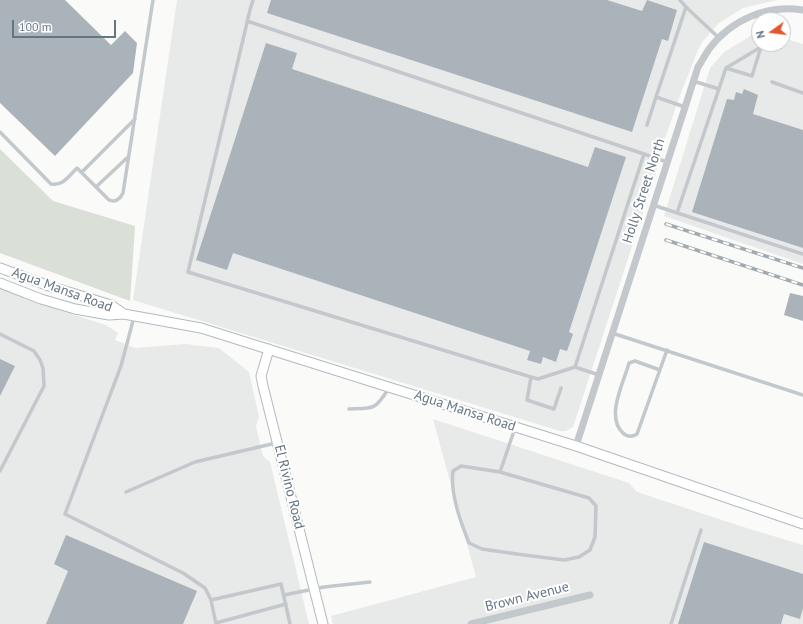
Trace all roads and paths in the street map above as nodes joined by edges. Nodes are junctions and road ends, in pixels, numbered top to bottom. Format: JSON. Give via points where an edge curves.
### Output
{"nodes":[{"id":1,"x":153,"y":0,"type":"edge"},
{"id":2,"x":253,"y":0,"type":"edge"},
{"id":3,"x":680,"y":0,"type":"edge"},
{"id":4,"x":686,"y":7,"type":"junction"},
{"id":5,"x":803,"y":10,"type":"edge"},
{"id":6,"x":247,"y":21,"type":"junction"},
{"id":7,"x":719,"y":38,"type":"junction"},
{"id":8,"x":751,"y":52,"type":"edge"},
{"id":9,"x":760,"y":52,"type":"edge"},
{"id":10,"x":726,"y":68,"type":"junction"},
{"id":11,"x":693,"y":81,"type":"junction"},
{"id":12,"x":772,"y":82,"type":"dead end"},
{"id":13,"x":719,"y":88,"type":"junction"},
{"id":14,"x":803,"y":94,"type":"edge"},
{"id":15,"x":656,"y":96,"type":"junction"},
{"id":16,"x":685,"y":107,"type":"junction"},
{"id":17,"x":135,"y":119,"type":"junction"},
{"id":18,"x":647,"y":125,"type":"dead end"},
{"id":19,"x":0,"y":132,"type":"edge"},
{"id":20,"x":644,"y":154,"type":"junction"},
{"id":21,"x":129,"y":156,"type":"junction"},
{"id":22,"x":667,"y":162,"type":"junction"},
{"id":23,"x":82,"y":172,"type":"junction"},
{"id":24,"x":96,"y":187,"type":"junction"},
{"id":25,"x":653,"y":205,"type":"junction"},
{"id":26,"x":677,"y":213,"type":"junction"},
{"id":27,"x":803,"y":254,"type":"edge"},
{"id":28,"x":0,"y":268,"type":"edge"},
{"id":29,"x":0,"y":283,"type":"edge"},
{"id":30,"x":124,"y":314,"type":"junction"},
{"id":31,"x":135,"y":316,"type":"junction"},
{"id":32,"x":612,"y":333,"type":"junction"},
{"id":33,"x":0,"y":334,"type":"edge"},
{"id":34,"x":268,"y":349,"type":"junction"},
{"id":35,"x":667,"y":350,"type":"junction"},
{"id":36,"x":575,"y":367,"type":"junction"},
{"id":37,"x":660,"y":370,"type":"junction"},
{"id":38,"x":599,"y":375,"type":"junction"},
{"id":39,"x":531,"y":377,"type":"junction"},
{"id":40,"x":389,"y":387,"type":"junction"},
{"id":41,"x":561,"y":388,"type":"dead end"},
{"id":42,"x":803,"y":395,"type":"edge"},
{"id":43,"x":349,"y":409,"type":"dead end"},
{"id":44,"x":515,"y":427,"type":"junction"},
{"id":45,"x":277,"y":443,"type":"junction"},
{"id":46,"x":576,"y":446,"type":"junction"},
{"id":47,"x":0,"y":470,"type":"edge"},
{"id":48,"x":500,"y":472,"type":"junction"},
{"id":49,"x":126,"y":492,"type":"dead end"},
{"id":50,"x":803,"y":524,"type":"edge"},
{"id":51,"x":701,"y":530,"type":"dead end"},
{"id":52,"x":370,"y":582,"type":"dead end"},
{"id":53,"x":315,"y":589,"type":"junction"},
{"id":54,"x":284,"y":595,"type":"junction"},
{"id":55,"x":590,"y":595,"type":"dead end"},
{"id":56,"x":211,"y":600,"type":"junction"},
{"id":57,"x":286,"y":604,"type":"junction"},
{"id":58,"x":216,"y":624,"type":"edge"},
{"id":59,"x":290,"y":624,"type":"edge"},
{"id":60,"x":323,"y":624,"type":"edge"},
{"id":61,"x":471,"y":624,"type":"edge"},
{"id":62,"x":672,"y":624,"type":"edge"}],
"edges":[{"from":1,"to":17,"type":"lane"},
{"from":2,"to":6,"type":"lane"},
{"from":3,"to":4,"type":"lane"},
{"from":4,"to":7,"type":"lane"},
{"from":4,"to":15,"type":"lane"},
{"from":5,"to":7,"type":"street","name":"Holly Street North","via":[[769,10],[744,19]]},
{"from":6,"to":20,"type":"lane"},
{"from":6,"to":39,"type":"lane","via":[[188,272]]},
{"from":7,"to":11,"type":"street","name":"Holly Street North","via":[[698,67]]},
{"from":8,"to":10,"type":"lane"},
{"from":9,"to":10,"type":"lane","via":[[752,76]]},
{"from":10,"to":13,"type":"lane"},
{"from":11,"to":13,"type":"lane"},
{"from":11,"to":16,"type":"street","name":"Holly Street North"},
{"from":12,"to":14,"type":"lane"},
{"from":13,"to":26,"type":"lane"},
{"from":15,"to":16,"type":"lane"},
{"from":15,"to":18,"type":"lane"},
{"from":16,"to":22,"type":"street","name":"Holly Street North"},
{"from":17,"to":21,"type":"lane"},
{"from":17,"to":23,"type":"lane"},
{"from":19,"to":23,"type":"lane","via":[[51,184],[62,183],[77,168]]},
{"from":20,"to":22,"type":"lane"},
{"from":20,"to":36,"type":"lane"},
{"from":21,"to":24,"type":"lane"},
{"from":21,"to":24,"type":"lane","via":[[124,193],[120,199],[109,200]]},
{"from":22,"to":25,"type":"street","name":"Holly Street North"},
{"from":23,"to":24,"type":"lane"},
{"from":25,"to":26,"type":"lane"},
{"from":25,"to":32,"type":"street","name":"Holly Street North"},
{"from":26,"to":27,"type":"lane"},
{"from":28,"to":30,"type":"main road","name":"Agua Mansa Road","via":[[111,305]]},
{"from":29,"to":30,"type":"main road","name":"Agua Mansa Road","via":[[75,309],[109,315]]},
{"from":30,"to":31,"type":"main road","name":"Agua Mansa Road"},
{"from":31,"to":34,"type":"main road","name":"Agua Mansa Road","via":[[201,328]]},
{"from":31,"to":56,"type":"lane","via":[[121,366],[65,514],[183,573],[204,588]]},
{"from":32,"to":35,"type":"lane"},
{"from":32,"to":38,"type":"street","name":"Holly Street North"},
{"from":33,"to":47,"type":"lane","via":[[34,351],[44,368],[44,386]]},
{"from":34,"to":40,"type":"main road","name":"Agua Mansa Road"},
{"from":34,"to":45,"type":"main road","name":"El Rivino Road","via":[[261,376]]},
{"from":35,"to":37,"type":"lane"},
{"from":35,"to":42,"type":"lane"},
{"from":36,"to":38,"type":"lane"},
{"from":36,"to":39,"type":"lane","via":[[538,379]]},
{"from":37,"to":37,"type":"lane","via":[[637,434],[626,435],[620,430],[614,417],[629,363],[635,361]]},
{"from":38,"to":46,"type":"street","name":"Holly Street North"},
{"from":39,"to":41,"type":"lane","via":[[527,400],[554,408]]},
{"from":40,"to":43,"type":"lane","via":[[374,408]]},
{"from":40,"to":44,"type":"main road","name":"Agua Mansa Road"},
{"from":44,"to":46,"type":"main road","name":"Agua Mansa Road"},
{"from":44,"to":48,"type":"lane"},
{"from":45,"to":49,"type":"lane","via":[[195,462]]},
{"from":45,"to":53,"type":"main road","name":"El Rivino Road"},
{"from":46,"to":50,"type":"main road","name":"Agua Mansa Road"},
{"from":48,"to":48,"type":"lane","via":[[461,466],[453,471],[452,480],[458,509],[469,543],[482,549],[564,560],[579,557],[590,550],[595,537],[596,506],[589,498]]},
{"from":51,"to":62,"type":"lane"},
{"from":52,"to":53,"type":"lane"},
{"from":53,"to":54,"type":"lane"},
{"from":53,"to":60,"type":"main road","name":"El Rivino Road"},
{"from":54,"to":56,"type":"lane","via":[[281,584]]},
{"from":54,"to":57,"type":"lane"},
{"from":55,"to":61,"type":"street","name":"Brown Avenue"},
{"from":56,"to":58,"type":"lane"},
{"from":57,"to":58,"type":"lane"},
{"from":57,"to":59,"type":"lane"}]}
